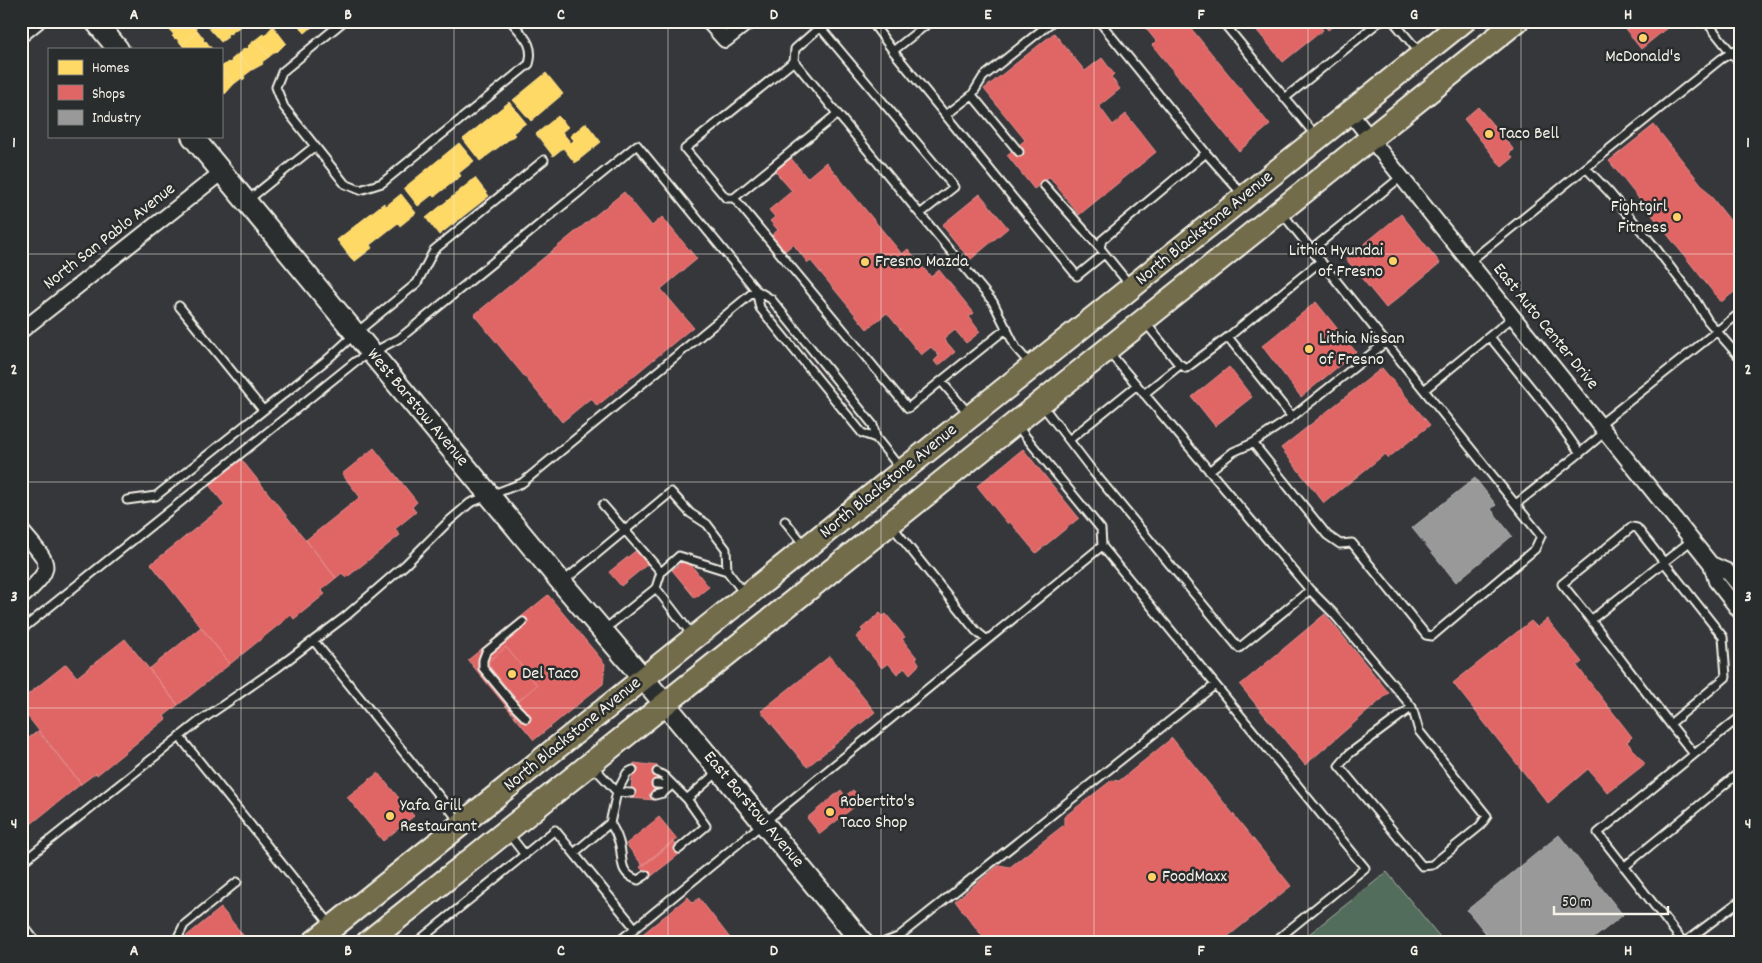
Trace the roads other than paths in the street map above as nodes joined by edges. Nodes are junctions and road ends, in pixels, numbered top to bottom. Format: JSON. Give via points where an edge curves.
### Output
{"nodes":[{"id":1,"x":38,"y":21,"type":"edge"},
{"id":2,"x":95,"y":21,"type":"edge"},
{"id":3,"x":344,"y":21,"type":"edge"},
{"id":4,"x":511,"y":21,"type":"edge"},
{"id":5,"x":708,"y":21,"type":"edge"},
{"id":6,"x":748,"y":21,"type":"edge"},
{"id":7,"x":871,"y":21,"type":"edge"},
{"id":8,"x":931,"y":21,"type":"edge"},
{"id":9,"x":1053,"y":21,"type":"edge"},
{"id":10,"x":1099,"y":21,"type":"edge"},
{"id":11,"x":1222,"y":21,"type":"edge"},
{"id":12,"x":1380,"y":21,"type":"edge"},
{"id":13,"x":1393,"y":21,"type":"edge"},
{"id":14,"x":1464,"y":21,"type":"edge"},
{"id":15,"x":1517,"y":21,"type":"edge"},
{"id":16,"x":1706,"y":21,"type":"edge"},
{"id":17,"x":21,"y":35,"type":"edge"},
{"id":18,"x":1741,"y":47,"type":"edge"},
{"id":19,"x":117,"y":48,"type":"edge"},
{"id":20,"x":893,"y":51,"type":"junction"},
{"id":21,"x":1731,"y":53,"type":"junction"},
{"id":22,"x":1422,"y":55,"type":"junction"},
{"id":23,"x":794,"y":61,"type":"junction"},
{"id":24,"x":1741,"y":65,"type":"edge"},
{"id":25,"x":972,"y":95,"type":"junction"},
{"id":26,"x":1285,"y":98,"type":"junction"},
{"id":27,"x":1350,"y":113,"type":"junction"},
{"id":28,"x":838,"y":114,"type":"junction"},
{"id":29,"x":946,"y":115,"type":"junction"},
{"id":30,"x":194,"y":138,"type":"edge"},
{"id":31,"x":1318,"y":139,"type":"junction"},
{"id":32,"x":1371,"y":139,"type":"junction"},
{"id":33,"x":315,"y":146,"type":"junction"},
{"id":34,"x":1018,"y":152,"type":"dead end"},
{"id":35,"x":1206,"y":153,"type":"junction"},
{"id":36,"x":544,"y":160,"type":"dead end"},
{"id":37,"x":1586,"y":168,"type":"junction"},
{"id":38,"x":222,"y":172,"type":"junction"},
{"id":39,"x":1401,"y":177,"type":"junction"},
{"id":40,"x":1044,"y":184,"type":"dead end"},
{"id":41,"x":1245,"y":197,"type":"junction"},
{"id":42,"x":734,"y":198,"type":"junction"},
{"id":43,"x":246,"y":202,"type":"junction"},
{"id":44,"x":1281,"y":211,"type":"junction"},
{"id":45,"x":920,"y":214,"type":"junction"},
{"id":46,"x":1311,"y":250,"type":"junction"},
{"id":47,"x":1102,"y":251,"type":"junction"},
{"id":48,"x":1321,"y":261,"type":"junction"},
{"id":49,"x":1470,"y":262,"type":"junction"},
{"id":50,"x":1132,"y":287,"type":"junction"},
{"id":51,"x":756,"y":290,"type":"junction"},
{"id":52,"x":178,"y":306,"type":"dead end"},
{"id":53,"x":1741,"y":312,"type":"edge"},
{"id":54,"x":1513,"y":317,"type":"junction"},
{"id":55,"x":1144,"y":320,"type":"junction"},
{"id":56,"x":1007,"y":328,"type":"junction"},
{"id":57,"x":21,"y":331,"type":"edge"},
{"id":58,"x":1716,"y":331,"type":"junction"},
{"id":59,"x":356,"y":333,"type":"junction"},
{"id":60,"x":1490,"y":336,"type":"junction"},
{"id":61,"x":1228,"y":337,"type":"junction"},
{"id":62,"x":1386,"y":342,"type":"junction"},
{"id":63,"x":1107,"y":350,"type":"junction"},
{"id":64,"x":372,"y":353,"type":"junction"},
{"id":65,"x":1741,"y":359,"type":"edge"},
{"id":66,"x":1180,"y":364,"type":"junction"},
{"id":67,"x":1032,"y":367,"type":"junction"},
{"id":68,"x":942,"y":382,"type":"junction"},
{"id":69,"x":1137,"y":385,"type":"junction"},
{"id":70,"x":1424,"y":390,"type":"junction"},
{"id":71,"x":1144,"y":394,"type":"junction"},
{"id":72,"x":1041,"y":403,"type":"junction"},
{"id":73,"x":263,"y":410,"type":"junction"},
{"id":74,"x":971,"y":416,"type":"junction"},
{"id":75,"x":1292,"y":417,"type":"junction"},
{"id":76,"x":1015,"y":424,"type":"junction"},
{"id":77,"x":1602,"y":429,"type":"junction"},
{"id":78,"x":876,"y":438,"type":"junction"},
{"id":79,"x":1069,"y":440,"type":"junction"},
{"id":80,"x":1253,"y":443,"type":"junction"},
{"id":81,"x":1580,"y":453,"type":"junction"},
{"id":82,"x":902,"y":471,"type":"junction"},
{"id":83,"x":1209,"y":471,"type":"junction"},
{"id":84,"x":490,"y":495,"type":"junction"},
{"id":85,"x":128,"y":500,"type":"dead end"},
{"id":86,"x":1516,"y":504,"type":"junction"},
{"id":87,"x":603,"y":505,"type":"dead end"},
{"id":88,"x":785,"y":521,"type":"dead end"},
{"id":89,"x":890,"y":524,"type":"junction"},
{"id":90,"x":21,"y":530,"type":"edge"},
{"id":91,"x":624,"y":531,"type":"junction"},
{"id":92,"x":1692,"y":540,"type":"junction"},
{"id":93,"x":1102,"y":546,"type":"junction"},
{"id":94,"x":806,"y":548,"type":"junction"},
{"id":95,"x":1664,"y":562,"type":"junction"},
{"id":96,"x":1711,"y":564,"type":"junction"},
{"id":97,"x":727,"y":571,"type":"junction"},
{"id":98,"x":661,"y":572,"type":"junction"},
{"id":99,"x":562,"y":583,"type":"junction"},
{"id":100,"x":656,"y":588,"type":"junction"},
{"id":101,"x":1741,"y":588,"type":"edge"},
{"id":102,"x":1310,"y":590,"type":"junction"},
{"id":103,"x":747,"y":596,"type":"junction"},
{"id":104,"x":21,"y":598,"type":"edge"},
{"id":105,"x":1741,"y":613,"type":"edge"},
{"id":106,"x":1591,"y":620,"type":"junction"},
{"id":107,"x":523,"y":622,"type":"dead end"},
{"id":108,"x":21,"y":630,"type":"edge"},
{"id":109,"x":603,"y":631,"type":"junction"},
{"id":110,"x":694,"y":638,"type":"junction"},
{"id":111,"x":988,"y":640,"type":"junction"},
{"id":112,"x":314,"y":642,"type":"junction"},
{"id":113,"x":642,"y":679,"type":"junction"},
{"id":114,"x":1215,"y":685,"type":"junction"},
{"id":115,"x":665,"y":704,"type":"junction"},
{"id":116,"x":1412,"y":707,"type":"junction"},
{"id":117,"x":1741,"y":716,"type":"edge"},
{"id":118,"x":526,"y":718,"type":"dead end"},
{"id":119,"x":1670,"y":724,"type":"junction"},
{"id":120,"x":180,"y":736,"type":"junction"},
{"id":121,"x":1694,"y":754,"type":"junction"},
{"id":122,"x":590,"y":764,"type":"junction"},
{"id":123,"x":633,"y":770,"type":"dead end"},
{"id":124,"x":720,"y":770,"type":"junction"},
{"id":125,"x":1741,"y":771,"type":"edge"},
{"id":126,"x":658,"y":772,"type":"dead end"},
{"id":127,"x":623,"y":780,"type":"junction"},
{"id":128,"x":632,"y":781,"type":"dead end"},
{"id":129,"x":656,"y":784,"type":"dead end"},
{"id":130,"x":672,"y":785,"type":"junction"},
{"id":131,"x":617,"y":792,"type":"junction"},
{"id":132,"x":630,"y":793,"type":"dead end"},
{"id":133,"x":655,"y":795,"type":"dead end"},
{"id":134,"x":687,"y":799,"type":"junction"},
{"id":135,"x":610,"y":823,"type":"junction"},
{"id":136,"x":462,"y":824,"type":"junction"},
{"id":137,"x":764,"y":824,"type":"junction"},
{"id":138,"x":506,"y":831,"type":"junction"},
{"id":139,"x":679,"y":849,"type":"dead end"},
{"id":140,"x":574,"y":854,"type":"junction"},
{"id":141,"x":525,"y":855,"type":"junction"},
{"id":142,"x":21,"y":863,"type":"edge"},
{"id":143,"x":1624,"y":867,"type":"junction"},
{"id":144,"x":646,"y":875,"type":"dead end"},
{"id":145,"x":237,"y":882,"type":"dead end"},
{"id":146,"x":1741,"y":900,"type":"edge"},
{"id":147,"x":21,"y":923,"type":"edge"},
{"id":148,"x":635,"y":928,"type":"junction"},
{"id":149,"x":332,"y":934,"type":"edge"},
{"id":150,"x":36,"y":942,"type":"edge"},
{"id":151,"x":180,"y":942,"type":"edge"},
{"id":152,"x":314,"y":942,"type":"edge"},
{"id":153,"x":368,"y":942,"type":"edge"},
{"id":154,"x":417,"y":942,"type":"edge"},
{"id":155,"x":618,"y":942,"type":"edge"},
{"id":156,"x":862,"y":942,"type":"edge"},
{"id":157,"x":885,"y":942,"type":"edge"},
{"id":158,"x":1274,"y":942,"type":"edge"},
{"id":159,"x":1684,"y":942,"type":"edge"}],
"edges":[{"from":1,"to":17,"type":"street"},
{"from":2,"to":19,"type":"street"},
{"from":3,"to":33,"type":"lane","via":[[282,72],[276,87],[284,107]]},
{"from":4,"to":33,"type":"lane","via":[[528,41],[532,53],[529,64],[382,183],[360,190],[345,184]]},
{"from":5,"to":6,"type":"street","via":[[725,40]]},
{"from":7,"to":20,"type":"lane"},
{"from":8,"to":20,"type":"lane"},
{"from":9,"to":25,"type":"lane","via":[[984,78]]},
{"from":10,"to":35,"type":"lane"},
{"from":11,"to":26,"type":"lane"},
{"from":12,"to":26,"type":"lane"},
{"from":13,"to":22,"type":"lane"},
{"from":14,"to":22,"type":"main road","name":"North Blackstone Avenue"},
{"from":15,"to":32,"type":"main road","name":"North Blackstone Avenue"},
{"from":16,"to":21,"type":"lane"},
{"from":18,"to":21,"type":"lane"},
{"from":20,"to":29,"type":"lane"},
{"from":21,"to":24,"type":"lane"},
{"from":21,"to":37,"type":"lane"},
{"from":22,"to":27,"type":"main road","name":"North Blackstone Avenue"},
{"from":23,"to":28,"type":"lane"},
{"from":23,"to":42,"type":"lane","via":[[685,149],[726,198]]},
{"from":23,"to":45,"type":"lane","via":[[795,49],[820,27],[954,187]]},
{"from":25,"to":29,"type":"lane"},
{"from":25,"to":34,"type":"lane"},
{"from":26,"to":31,"type":"lane"},
{"from":27,"to":31,"type":"main road","name":"North Blackstone Avenue"},
{"from":27,"to":32,"type":"street","name":"East Auto Center Drive"},
{"from":28,"to":42,"type":"lane"},
{"from":28,"to":45,"type":"lane"},
{"from":29,"to":47,"type":"lane","via":[[1077,276]]},
{"from":30,"to":38,"type":"street","name":"West Barstow Avenue"},
{"from":31,"to":41,"type":"main road","name":"North Blackstone Avenue"},
{"from":32,"to":39,"type":"street","name":"East Auto Center Drive"},
{"from":32,"to":44,"type":"main road","name":"North Blackstone Avenue"},
{"from":33,"to":43,"type":"lane"},
{"from":35,"to":41,"type":"lane"},
{"from":35,"to":47,"type":"lane","via":[[1102,240]]},
{"from":36,"to":59,"type":"lane","via":[[434,250],[417,283]]},
{"from":37,"to":49,"type":"lane"},
{"from":37,"to":58,"type":"lane","via":[[1655,247]]},
{"from":38,"to":43,"type":"street","name":"West Barstow Avenue"},
{"from":38,"to":57,"type":"street","name":"North San Pablo Avenue"},
{"from":39,"to":46,"type":"lane"},
{"from":39,"to":49,"type":"street","name":"East Auto Center Drive"},
{"from":40,"to":47,"type":"lane"},
{"from":41,"to":50,"type":"main road","name":"North Blackstone Avenue"},
{"from":42,"to":68,"type":"lane","via":[[908,408]]},
{"from":43,"to":59,"type":"street","name":"West Barstow Avenue"},
{"from":44,"to":46,"type":"lane"},
{"from":44,"to":55,"type":"main road","name":"North Blackstone Avenue"},
{"from":45,"to":56,"type":"lane","via":[[993,302]]},
{"from":46,"to":48,"type":"lane"},
{"from":47,"to":50,"type":"lane"},
{"from":48,"to":61,"type":"lane"},
{"from":48,"to":62,"type":"lane"},
{"from":49,"to":54,"type":"street","name":"East Auto Center Drive"},
{"from":50,"to":67,"type":"main road","name":"North Blackstone Avenue"},
{"from":51,"to":64,"type":"lane","via":[[637,144],[400,338]]},
{"from":51,"to":78,"type":"lane","via":[[771,299],[873,425]]},
{"from":51,"to":78,"type":"lane","via":[[760,308],[862,433]]},
{"from":51,"to":84,"type":"lane","via":[[522,483]]},
{"from":52,"to":73,"type":"lane"},
{"from":53,"to":58,"type":"lane"},
{"from":54,"to":60,"type":"lane"},
{"from":54,"to":77,"type":"street","name":"East Auto Center Drive"},
{"from":55,"to":63,"type":"main road","name":"North Blackstone Avenue"},
{"from":55,"to":66,"type":"lane"},
{"from":56,"to":67,"type":"lane","via":[[1016,348]]},
{"from":56,"to":68,"type":"lane"},
{"from":58,"to":65,"type":"lane"},
{"from":58,"to":77,"type":"lane"},
{"from":59,"to":64,"type":"street","name":"West Barstow Avenue"},
{"from":59,"to":73,"type":"lane"},
{"from":60,"to":70,"type":"lane"},
{"from":60,"to":81,"type":"lane"},
{"from":61,"to":66,"type":"lane","via":[[1186,368]]},
{"from":61,"to":75,"type":"lane"},
{"from":62,"to":70,"type":"lane"},
{"from":62,"to":75,"type":"lane"},
{"from":63,"to":69,"type":"lane"},
{"from":63,"to":72,"type":"main road","name":"North Blackstone Avenue"},
{"from":64,"to":84,"type":"street","name":"West Barstow Avenue"},
{"from":64,"to":108,"type":"lane","via":[[356,361]]},
{"from":66,"to":71,"type":"lane"},
{"from":67,"to":74,"type":"main road","name":"North Blackstone Avenue"},
{"from":68,"to":74,"type":"lane"},
{"from":69,"to":71,"type":"lane"},
{"from":69,"to":79,"type":"lane"},
{"from":70,"to":86,"type":"lane"},
{"from":71,"to":83,"type":"lane"},
{"from":72,"to":76,"type":"main road","name":"North Blackstone Avenue"},
{"from":72,"to":79,"type":"lane"},
{"from":73,"to":85,"type":"lane","via":[[156,496]]},
{"from":74,"to":82,"type":"main road","name":"North Blackstone Avenue"},
{"from":75,"to":80,"type":"lane"},
{"from":76,"to":89,"type":"main road","name":"North Blackstone Avenue"},
{"from":76,"to":93,"type":"lane","via":[[1101,529]]},
{"from":77,"to":81,"type":"lane"},
{"from":77,"to":92,"type":"street","name":"East Auto Center Drive"},
{"from":78,"to":82,"type":"lane"},
{"from":79,"to":102,"type":"lane","via":[[1239,648]]},
{"from":80,"to":83,"type":"lane","via":[[1233,452]]},
{"from":80,"to":86,"type":"lane","via":[[1326,535],[1340,544],[1352,543],[1426,635],[1432,636],[1535,549],[1541,536]]},
{"from":81,"to":86,"type":"lane"},
{"from":82,"to":94,"type":"main road","name":"North Blackstone Avenue"},
{"from":83,"to":102,"type":"lane"},
{"from":84,"to":99,"type":"street","name":"West Barstow Avenue"},
{"from":84,"to":112,"type":"lane","via":[[470,503],[390,578]]},
{"from":87,"to":91,"type":"lane"},
{"from":88,"to":94,"type":"lane"},
{"from":89,"to":111,"type":"lane","via":[[976,631]]},
{"from":89,"to":115,"type":"main road","name":"North Blackstone Avenue"},
{"from":90,"to":104,"type":"street","via":[[44,558],[46,566],[40,580]]},
{"from":91,"to":97,"type":"lane","via":[[672,492],[690,513],[707,524],[726,549]]},
{"from":91,"to":98,"type":"lane"},
{"from":91,"to":99,"type":"lane"},
{"from":92,"to":95,"type":"lane"},
{"from":92,"to":96,"type":"street","name":"East Auto Center Drive"},
{"from":93,"to":111,"type":"lane"},
{"from":93,"to":114,"type":"lane"},
{"from":94,"to":103,"type":"main road","name":"North Blackstone Avenue"},
{"from":95,"to":106,"type":"lane"},
{"from":95,"to":106,"type":"lane","via":[[1637,528],[1632,527],[1562,584]]},
{"from":95,"to":119,"type":"lane","via":[[1723,637],[1726,678]]},
{"from":96,"to":101,"type":"street","name":"East Auto Center Drive","via":[[1727,571]]},
{"from":96,"to":105,"type":"street","name":"East Auto Center Drive","via":[[1716,581]]},
{"from":97,"to":98,"type":"lane","via":[[680,556]]},
{"from":97,"to":103,"type":"lane"},
{"from":98,"to":100,"type":"lane"},
{"from":99,"to":109,"type":"street","name":"West Barstow Avenue"},
{"from":100,"to":109,"type":"lane"},
{"from":100,"to":110,"type":"lane"},
{"from":102,"to":116,"type":"lane"},
{"from":103,"to":110,"type":"main road","name":"North Blackstone Avenue"},
{"from":106,"to":119,"type":"lane"},
{"from":107,"to":118,"type":"lane","via":[[486,652],[483,668]]},
{"from":109,"to":113,"type":"street","name":"West Barstow Avenue"},
{"from":110,"to":113,"type":"main road","name":"North Blackstone Avenue"},
{"from":111,"to":137,"type":"lane"},
{"from":112,"to":120,"type":"lane"},
{"from":112,"to":136,"type":"lane"},
{"from":113,"to":115,"type":"street","name":"East Barstow Avenue"},
{"from":113,"to":136,"type":"main road","name":"North Blackstone Avenue"},
{"from":114,"to":157,"type":"lane","via":[[898,937]]},
{"from":114,"to":158,"type":"lane","via":[[1366,868]]},
{"from":115,"to":122,"type":"main road","name":"North Blackstone Avenue"},
{"from":115,"to":124,"type":"street","name":"East Barstow Avenue"},
{"from":116,"to":116,"type":"lane","via":[[1419,731],[1487,816],[1480,826],[1432,866],[1422,866],[1339,766]]},
{"from":117,"to":121,"type":"lane"},
{"from":119,"to":121,"type":"lane"},
{"from":120,"to":142,"type":"lane"},
{"from":120,"to":149,"type":"lane"},
{"from":121,"to":143,"type":"lane","via":[[1598,833]]},
{"from":122,"to":131,"type":"lane"},
{"from":122,"to":138,"type":"main road","name":"North Blackstone Avenue"},
{"from":123,"to":127,"type":"lane"},
{"from":124,"to":134,"type":"lane"},
{"from":124,"to":137,"type":"street","name":"East Barstow Avenue"},
{"from":125,"to":143,"type":"lane"},
{"from":126,"to":130,"type":"lane"},
{"from":127,"to":128,"type":"lane"},
{"from":127,"to":131,"type":"lane"},
{"from":129,"to":130,"type":"lane"},
{"from":130,"to":133,"type":"lane"},
{"from":130,"to":134,"type":"lane"},
{"from":131,"to":132,"type":"lane"},
{"from":131,"to":135,"type":"lane"},
{"from":134,"to":139,"type":"lane","via":[[706,826]]},
{"from":135,"to":140,"type":"lane"},
{"from":135,"to":144,"type":"lane","via":[[619,843],[623,869],[638,880]]},
{"from":136,"to":149,"type":"main road","name":"North Blackstone Avenue"},
{"from":137,"to":148,"type":"lane"},
{"from":137,"to":156,"type":"street","name":"East Barstow Avenue"},
{"from":138,"to":141,"type":"lane"},
{"from":138,"to":153,"type":"main road","name":"North Blackstone Avenue"},
{"from":140,"to":141,"type":"lane","via":[[556,830]]},
{"from":140,"to":148,"type":"lane"},
{"from":141,"to":154,"type":"lane"},
{"from":143,"to":159,"type":"lane"},
{"from":145,"to":151,"type":"lane","via":[[184,925]]},
{"from":146,"to":159,"type":"lane"},
{"from":147,"to":150,"type":"lane"},
{"from":148,"to":155,"type":"lane"},
{"from":149,"to":152,"type":"main road","name":"North Blackstone Avenue"}]}
